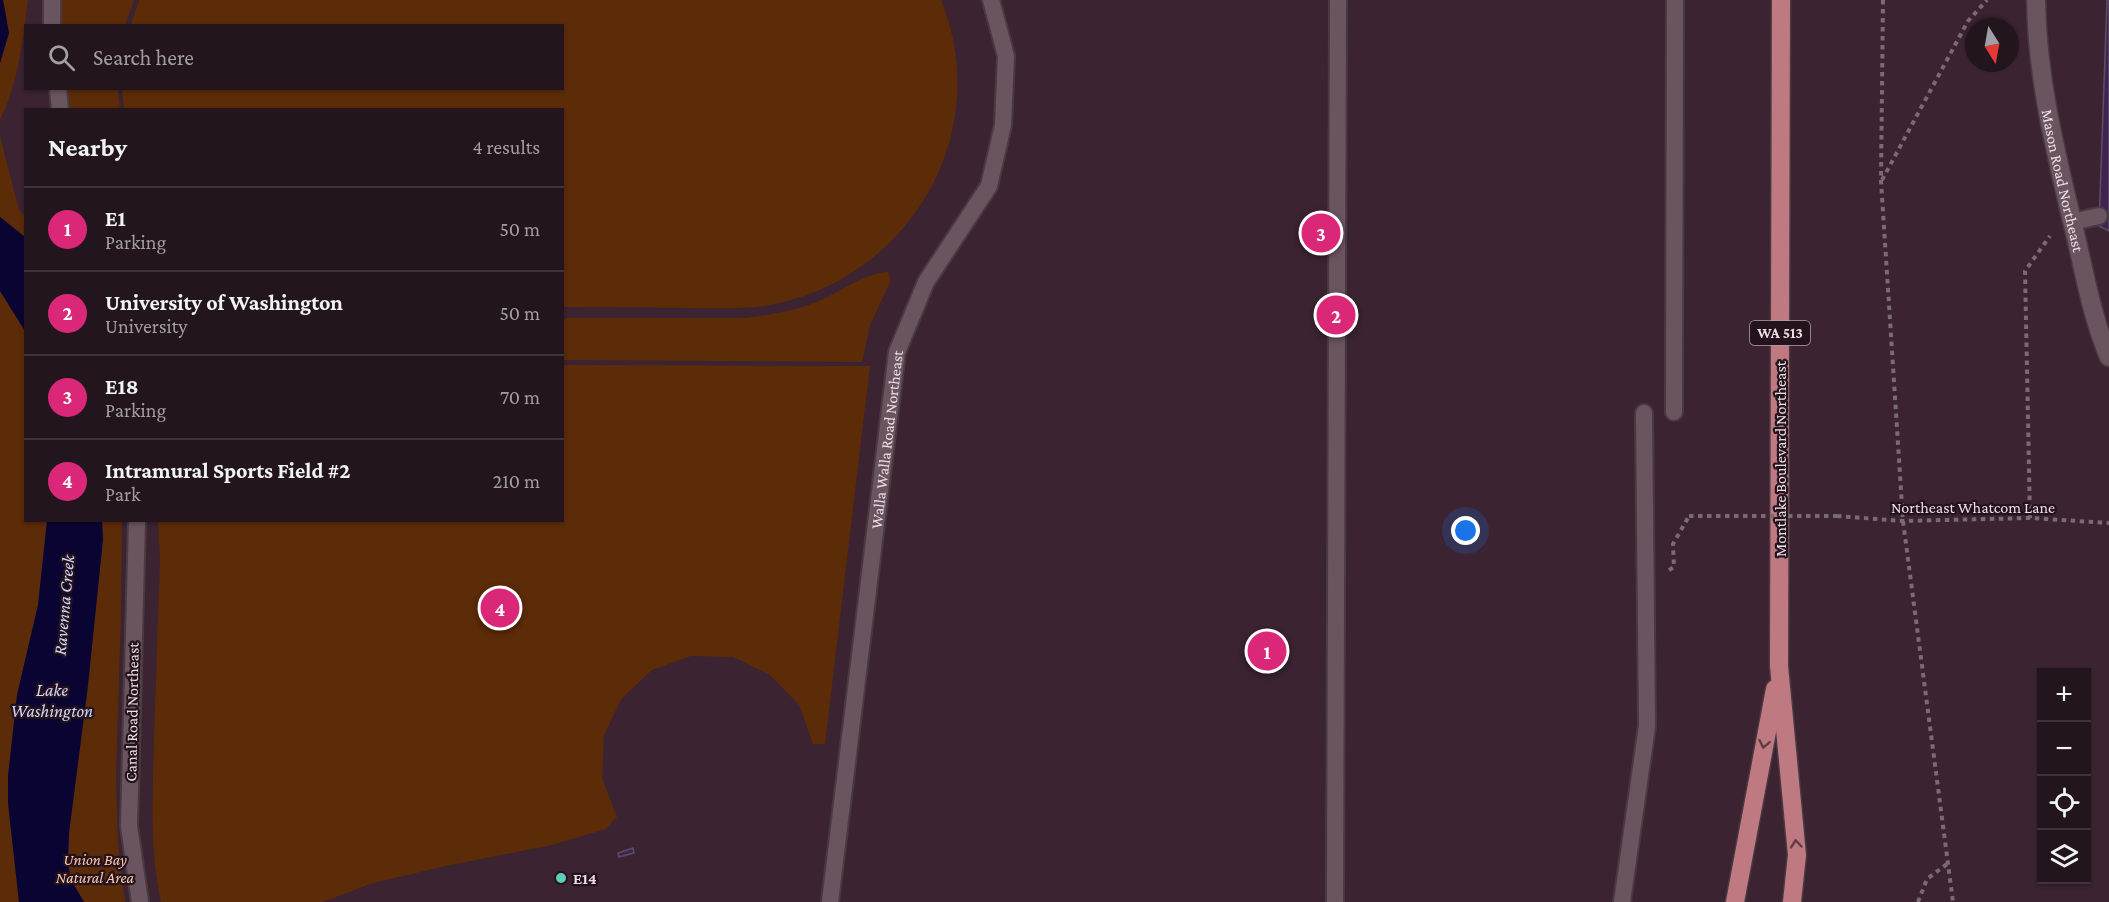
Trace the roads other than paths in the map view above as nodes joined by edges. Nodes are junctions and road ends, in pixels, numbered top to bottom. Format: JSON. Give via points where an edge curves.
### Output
{"nodes":[{"id":1,"x":52,"y":0,"type":"edge"},
{"id":2,"x":990,"y":0,"type":"edge"},
{"id":3,"x":1338,"y":0,"type":"edge"},
{"id":4,"x":1675,"y":0,"type":"edge"},
{"id":5,"x":1781,"y":0,"type":"edge"},
{"id":6,"x":2036,"y":0,"type":"edge"},
{"id":7,"x":52,"y":24,"type":"edge"},
{"id":8,"x":58,"y":90,"type":"edge"},
{"id":9,"x":60,"y":108,"type":"edge"},
{"id":10,"x":2099,"y":216,"type":"dead end"},
{"id":11,"x":2072,"y":222,"type":"junction"},
{"id":12,"x":2109,"y":357,"type":"edge"},
{"id":13,"x":1674,"y":412,"type":"dead end"},
{"id":14,"x":1644,"y":414,"type":"dead end"},
{"id":15,"x":137,"y":522,"type":"edge"},
{"id":16,"x":1779,"y":666,"type":"junction"},
{"id":17,"x":140,"y":902,"type":"edge"},
{"id":18,"x":830,"y":902,"type":"edge"},
{"id":19,"x":1335,"y":902,"type":"edge"},
{"id":20,"x":1622,"y":902,"type":"edge"},
{"id":21,"x":1735,"y":902,"type":"edge"},
{"id":22,"x":1792,"y":902,"type":"edge"}],
"edges":[{"from":1,"to":7,"type":"lane"},
{"from":2,"to":18,"type":"lane","name":"Walla Walla Road Northeast","via":[[1006,56],[1004,126],[989,186],[926,282],[897,352]]},
{"from":3,"to":19,"type":"lane"},
{"from":4,"to":13,"type":"lane"},
{"from":5,"to":16,"type":"main road","name":"Montlake Boulevard Northeast","number":"WA 513"},
{"from":6,"to":11,"type":"street","name":"Mason Road Northeast","via":[[2043,95]]},
{"from":8,"to":9,"type":"lane"},
{"from":10,"to":11,"type":"lane"},
{"from":11,"to":12,"type":"street","name":"Mason Road Northeast","via":[[2100,336]]},
{"from":14,"to":20,"type":"lane","via":[[1647,726]]},
{"from":15,"to":17,"type":"lane","name":"Canal Road Northeast","via":[[129,826]]},
{"from":16,"to":21,"type":"main road","name":"Montlake Boulevard Northeast","number":"WA 513","one_way":true},
{"from":22,"to":16,"type":"main road","name":"Montlake Boulevard Northeast","number":"WA 513","one_way":true,"via":[[1797,855]]}]}
